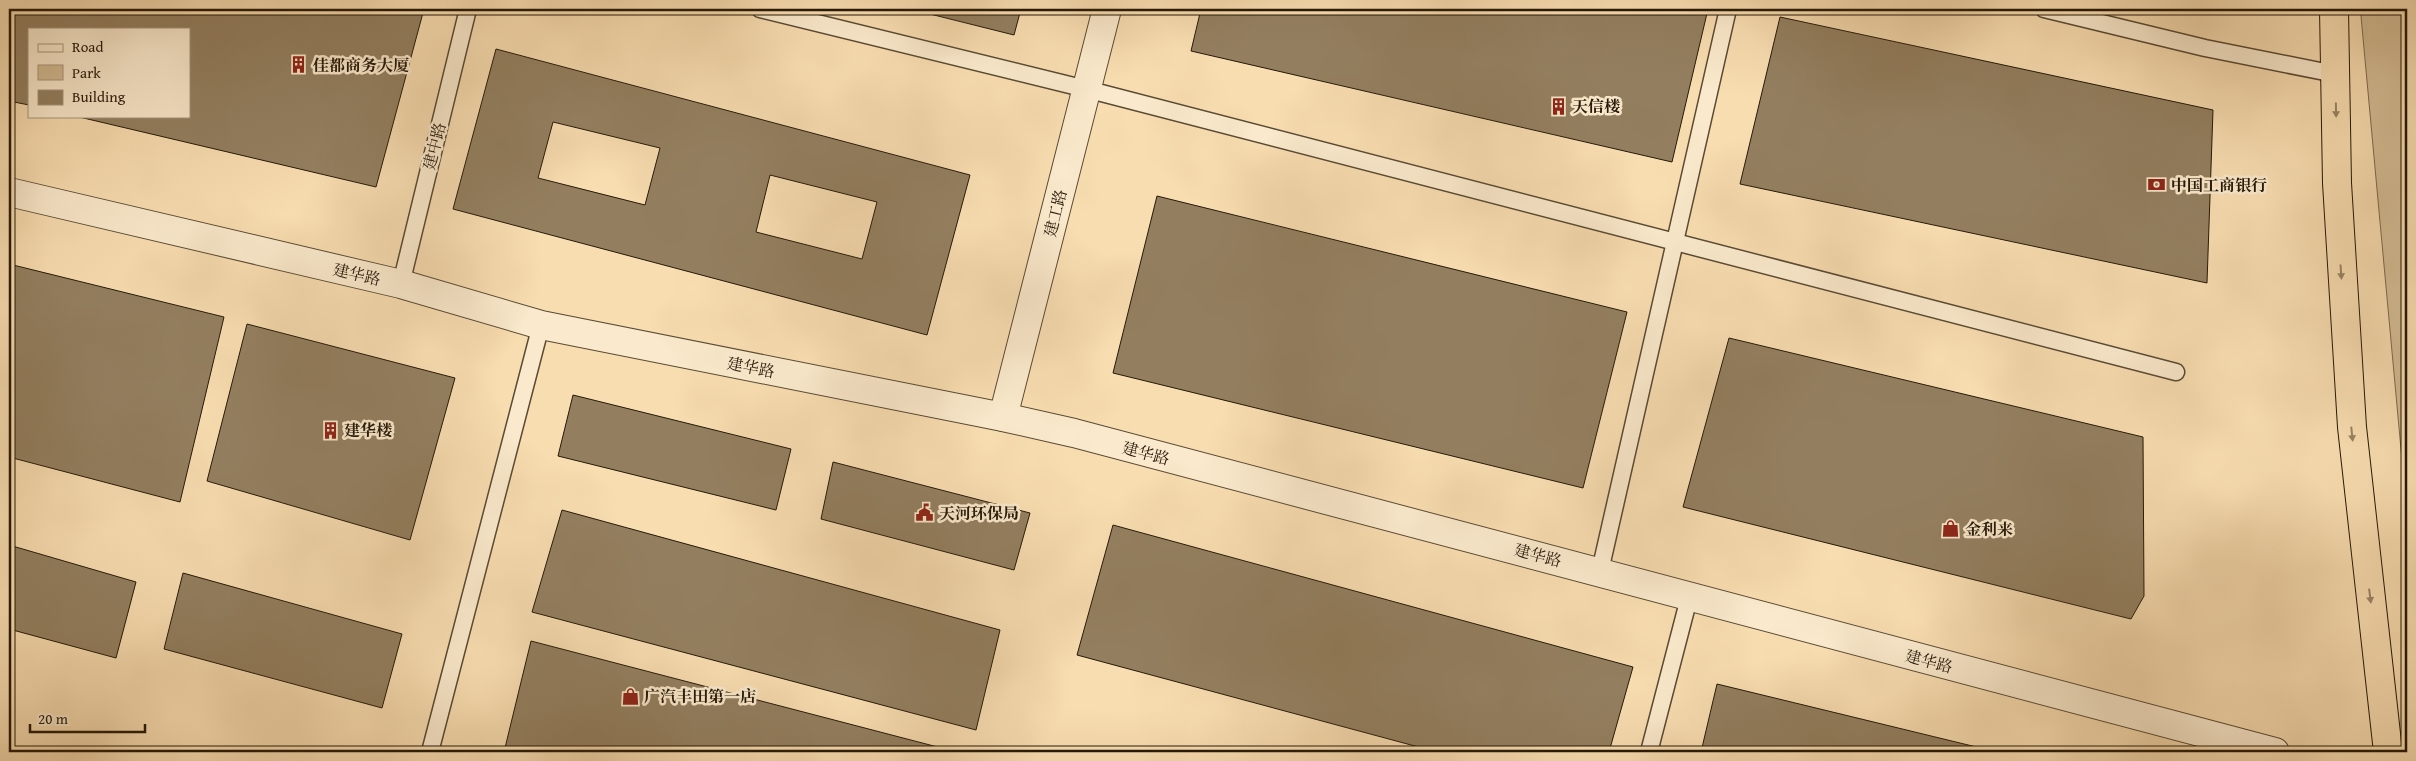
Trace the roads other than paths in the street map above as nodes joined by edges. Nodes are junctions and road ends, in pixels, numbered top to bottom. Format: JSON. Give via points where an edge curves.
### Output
{"nodes":[{"id":1,"x":468,"y":9,"type":"edge"},
{"id":2,"x":760,"y":9,"type":"edge"},
{"id":3,"x":1107,"y":9,"type":"edge"},
{"id":4,"x":1728,"y":9,"type":"edge"},
{"id":5,"x":2044,"y":9,"type":"edge"},
{"id":6,"x":2334,"y":9,"type":"edge"},
{"id":7,"x":2335,"y":74,"type":"junction"},
{"id":8,"x":1086,"y":89,"type":"junction"},
{"id":9,"x":9,"y":192,"type":"edge"},
{"id":10,"x":1675,"y":242,"type":"junction"},
{"id":11,"x":401,"y":284,"type":"junction"},
{"id":12,"x":541,"y":326,"type":"junction"},
{"id":13,"x":2176,"y":372,"type":"dead end"},
{"id":14,"x":1003,"y":417,"type":"junction"},
{"id":15,"x":1600,"y":572,"type":"junction"},
{"id":16,"x":1689,"y":598,"type":"junction"},
{"id":17,"x":430,"y":752,"type":"edge"},
{"id":18,"x":1649,"y":752,"type":"edge"},
{"id":19,"x":2275,"y":752,"type":"edge"},
{"id":20,"x":2388,"y":752,"type":"edge"}],
"edges":[{"from":1,"to":11,"type":"lane","name":"建中路"},
{"from":2,"to":8,"type":"lane"},
{"from":3,"to":8,"type":"street","name":"建工路"},
{"from":4,"to":10,"type":"lane"},
{"from":5,"to":7,"type":"lane","via":[[2205,48]]},
{"from":6,"to":7,"type":"highway"},
{"from":7,"to":20,"type":"highway","one_way":true,"via":[[2337,192],[2352,427]]},
{"from":8,"to":10,"type":"lane"},
{"from":8,"to":14,"type":"street","name":"建工路"},
{"from":9,"to":11,"type":"street","name":"建华路"},
{"from":10,"to":13,"type":"lane"},
{"from":10,"to":15,"type":"lane"},
{"from":11,"to":12,"type":"street","name":"建华路"},
{"from":12,"to":14,"type":"street","name":"建华路"},
{"from":12,"to":17,"type":"lane"},
{"from":14,"to":15,"type":"street","name":"建华路"},
{"from":15,"to":16,"type":"street","name":"建华路"},
{"from":16,"to":18,"type":"lane"},
{"from":16,"to":19,"type":"street","name":"建华路"}]}
